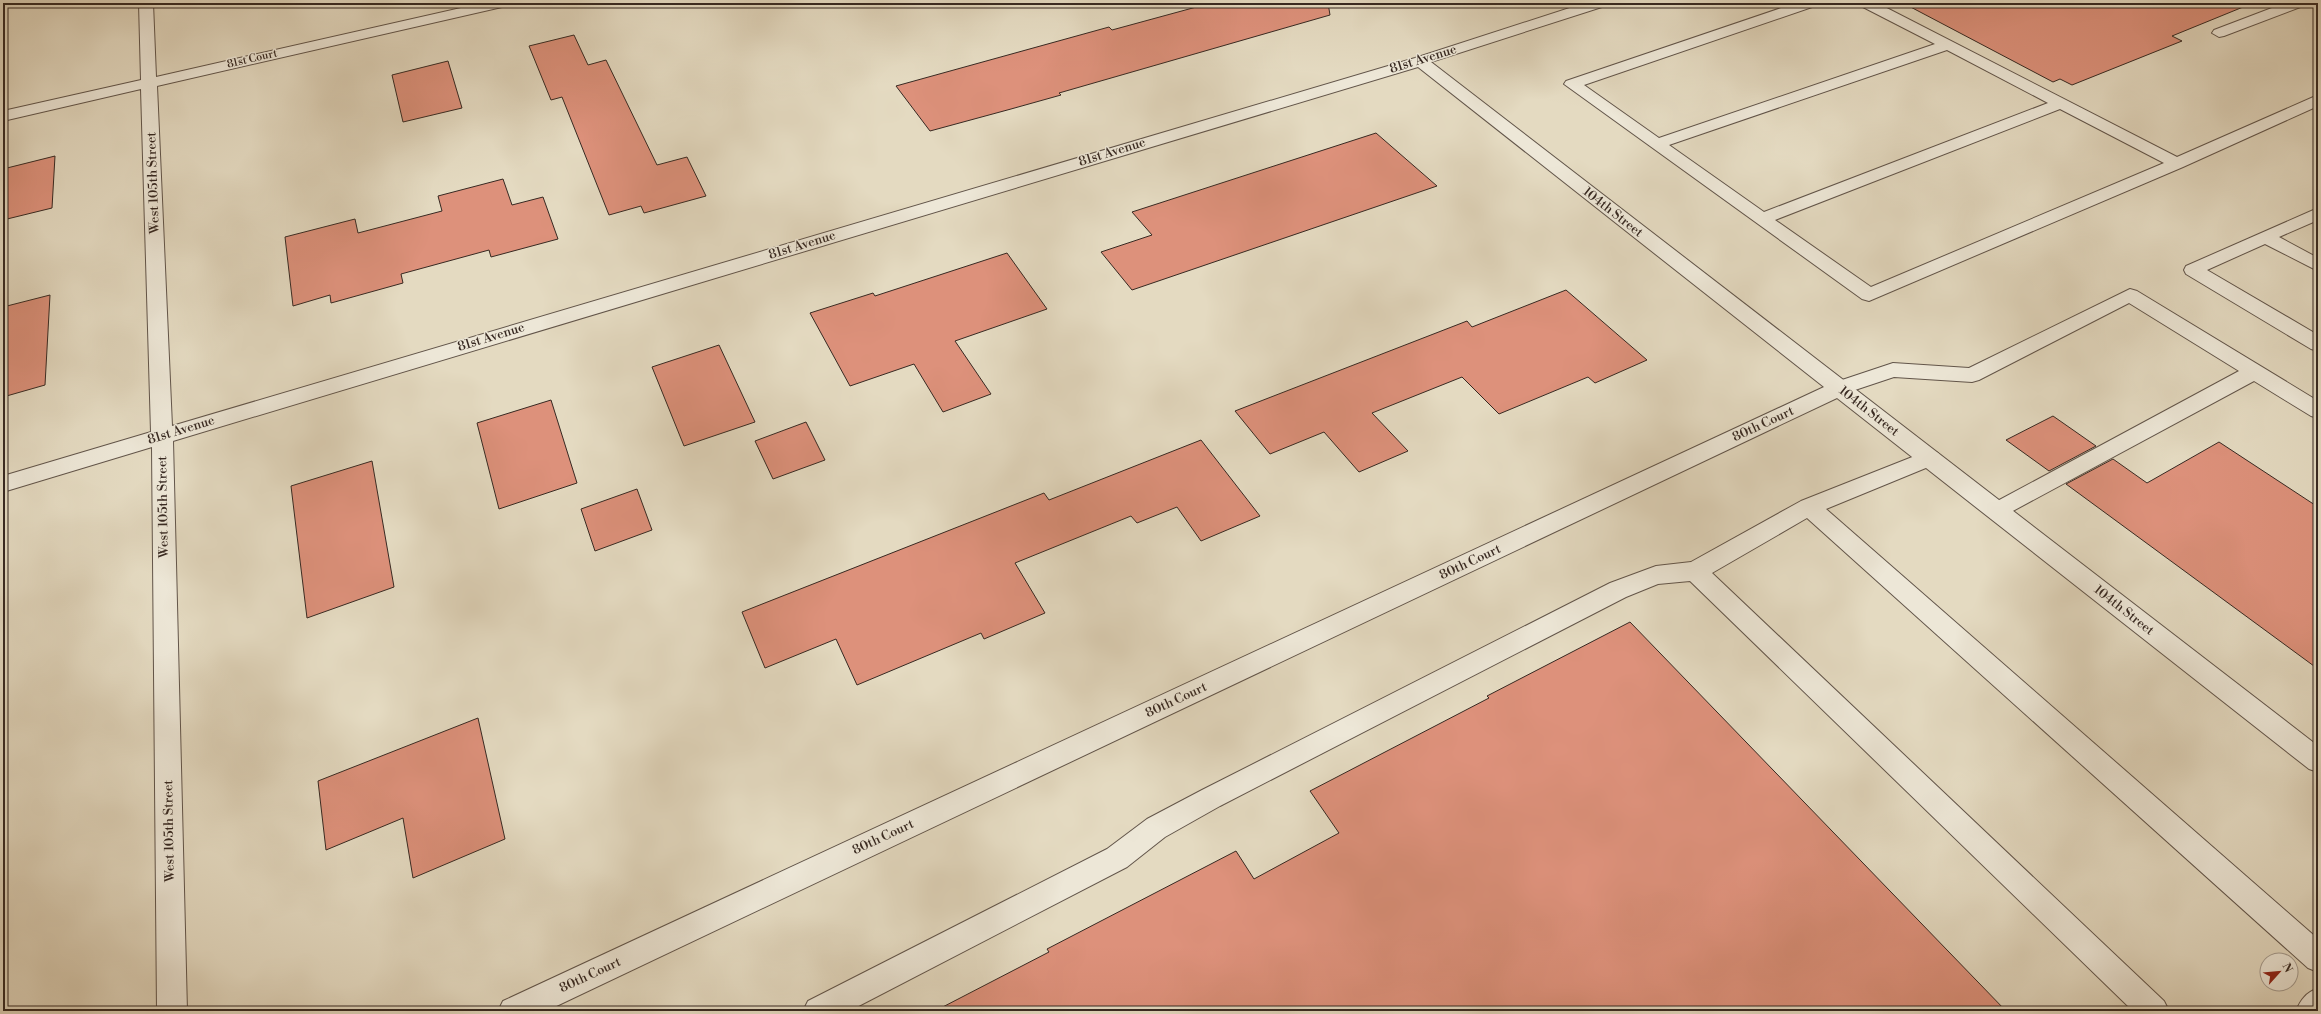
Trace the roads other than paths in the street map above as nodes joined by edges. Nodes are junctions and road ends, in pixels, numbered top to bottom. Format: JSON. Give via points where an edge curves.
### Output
{"nodes":[{"id":1,"x":146,"y":3,"type":"edge"},
{"id":2,"x":502,"y":3,"type":"edge"},
{"id":3,"x":1600,"y":3,"type":"edge"},
{"id":4,"x":1810,"y":3,"type":"edge"},
{"id":5,"x":1866,"y":3,"type":"edge"},
{"id":6,"x":2298,"y":3,"type":"edge"},
{"id":7,"x":2219,"y":33,"type":"dead end"},
{"id":8,"x":1948,"y":45,"type":"junction"},
{"id":9,"x":1420,"y":60,"type":"junction"},
{"id":10,"x":149,"y":83,"type":"junction"},
{"id":11,"x":2318,"y":100,"type":"edge"},
{"id":12,"x":2061,"y":103,"type":"junction"},
{"id":13,"x":3,"y":116,"type":"edge"},
{"id":14,"x":1657,"y":144,"type":"junction"},
{"id":15,"x":2177,"y":163,"type":"junction"},
{"id":16,"x":2318,"y":213,"type":"edge"},
{"id":17,"x":1762,"y":219,"type":"junction"},
{"id":18,"x":2265,"y":237,"type":"junction"},
{"id":19,"x":2318,"y":265,"type":"edge"},
{"id":20,"x":2318,"y":344,"type":"edge"},
{"id":21,"x":2254,"y":372,"type":"junction"},
{"id":22,"x":1840,"y":388,"type":"junction"},
{"id":23,"x":2318,"y":411,"type":"edge"},
{"id":24,"x":162,"y":436,"type":"junction"},
{"id":25,"x":1930,"y":458,"type":"junction"},
{"id":26,"x":3,"y":484,"type":"edge"},
{"id":27,"x":1810,"y":507,"type":"junction"},
{"id":28,"x":1998,"y":511,"type":"junction"},
{"id":29,"x":1695,"y":571,"type":"junction"},
{"id":30,"x":2318,"y":761,"type":"edge"},
{"id":31,"x":2318,"y":958,"type":"edge"},
{"id":32,"x":2318,"y":1003,"type":"edge"},
{"id":33,"x":172,"y":1011,"type":"edge"},
{"id":34,"x":513,"y":1011,"type":"edge"},
{"id":35,"x":818,"y":1011,"type":"edge"},
{"id":36,"x":2154,"y":1011,"type":"edge"},
{"id":37,"x":2311,"y":1011,"type":"edge"}],
"edges":[{"from":1,"to":10,"type":"street","name":"West 105th Street"},
{"from":2,"to":10,"type":"street","name":"81st Court"},
{"from":3,"to":9,"type":"street","name":"81st Avenue"},
{"from":4,"to":14,"type":"street","via":[[1572,84]]},
{"from":5,"to":8,"type":"street"},
{"from":6,"to":7,"type":"street"},
{"from":8,"to":12,"type":"street"},
{"from":8,"to":14,"type":"street"},
{"from":9,"to":22,"type":"street","name":"104th Street"},
{"from":9,"to":24,"type":"street","name":"81st Avenue"},
{"from":10,"to":13,"type":"street","name":"81st Court"},
{"from":10,"to":24,"type":"street","name":"West 105th Street"},
{"from":11,"to":15,"type":"street"},
{"from":12,"to":15,"type":"street"},
{"from":12,"to":17,"type":"street"},
{"from":14,"to":17,"type":"street"},
{"from":15,"to":17,"type":"street","via":[[1869,295]]},
{"from":16,"to":18,"type":"street"},
{"from":18,"to":19,"type":"street"},
{"from":18,"to":20,"type":"street","via":[[2193,270]]},
{"from":21,"to":22,"type":"street","name":"80th Court","via":[[2130,295],[1972,375],[1893,370]]},
{"from":21,"to":23,"type":"street"},
{"from":21,"to":28,"type":"street"},
{"from":22,"to":25,"type":"street","name":"104th Street"},
{"from":22,"to":34,"type":"street","name":"80th Court"},
{"from":24,"to":26,"type":"street","name":"81st Avenue"},
{"from":24,"to":33,"type":"street","name":"West 105th Street"},
{"from":25,"to":27,"type":"street"},
{"from":25,"to":28,"type":"street","name":"104th Street"},
{"from":27,"to":29,"type":"street"},
{"from":27,"to":31,"type":"street"},
{"from":28,"to":30,"type":"street","name":"104th Street"},
{"from":29,"to":35,"type":"street","via":[[1656,575],[1618,590],[1211,798],[1156,828],[1117,858]]},
{"from":29,"to":36,"type":"street"},
{"from":32,"to":37,"type":"street"}]}
